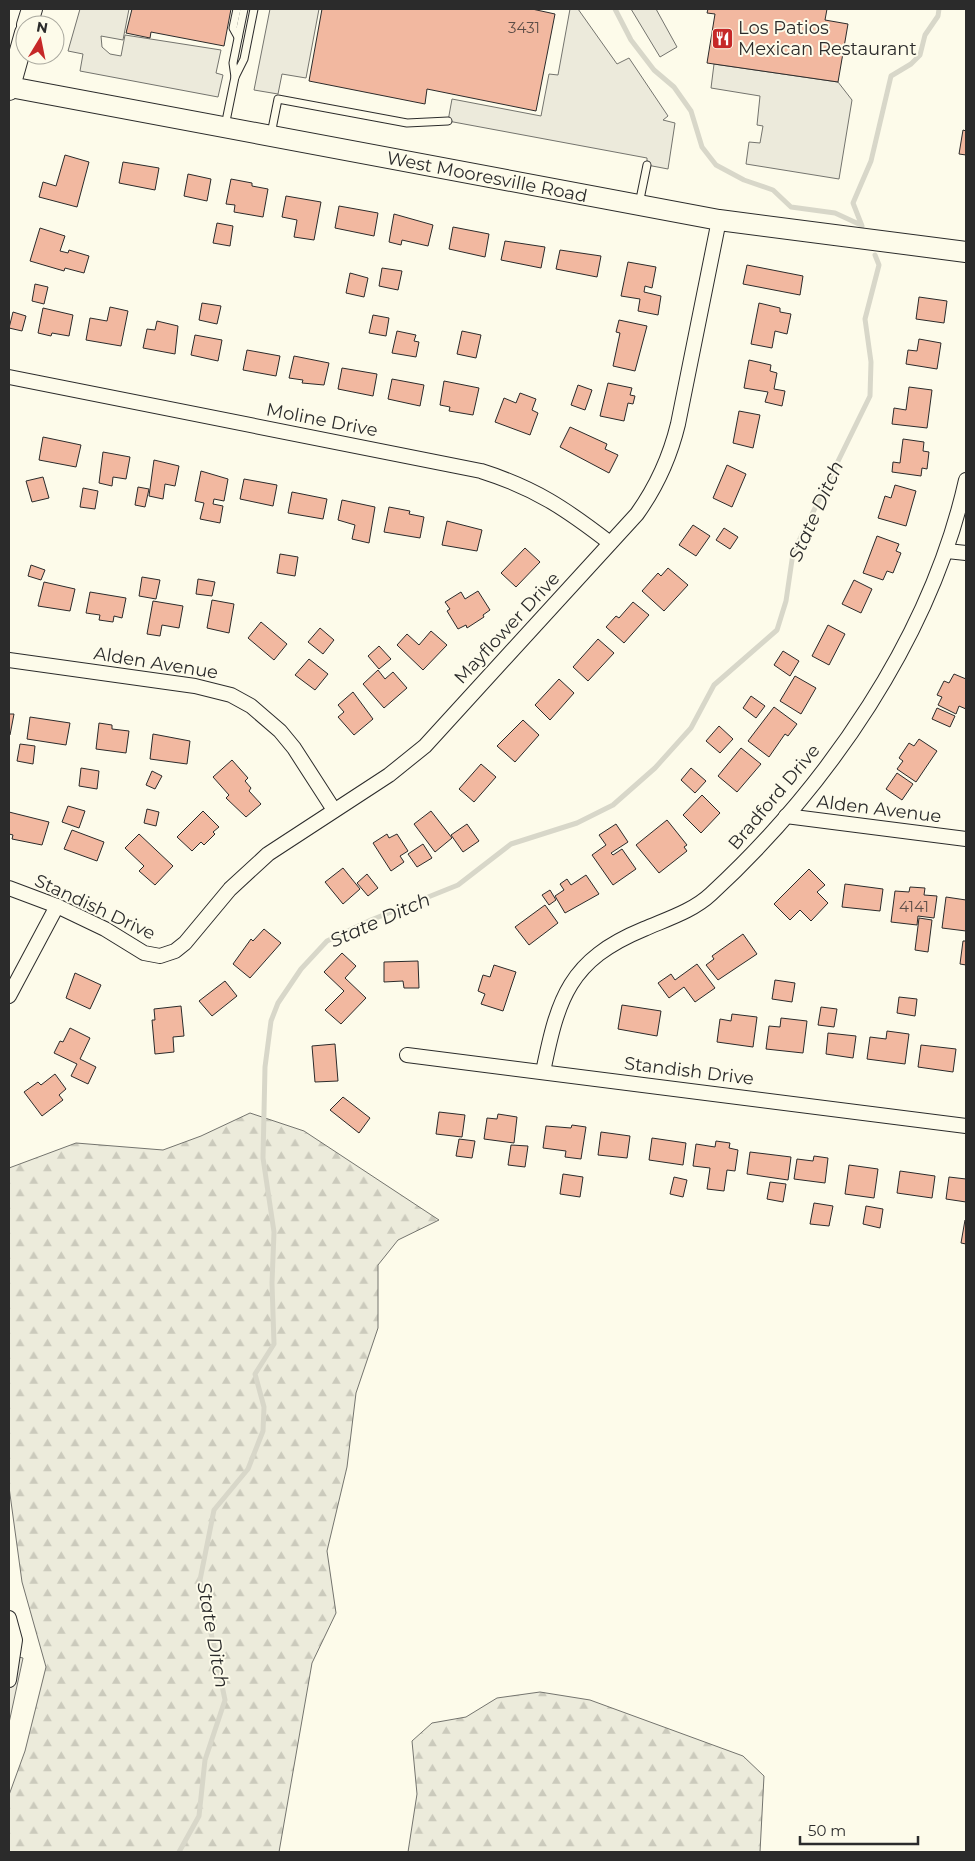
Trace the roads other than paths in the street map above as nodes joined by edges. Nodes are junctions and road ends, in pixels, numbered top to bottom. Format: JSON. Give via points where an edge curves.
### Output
{"nodes":[{"id":1,"x":237,"y":9,"type":"edge"},
{"id":2,"x":244,"y":9,"type":"edge"},
{"id":3,"x":254,"y":9,"type":"edge"},
{"id":4,"x":238,"y":37,"type":"junction"},
{"id":5,"x":16,"y":65,"type":"edge"},
{"id":6,"x":235,"y":77,"type":"junction"},
{"id":7,"x":9,"y":88,"type":"edge"},
{"id":8,"x":448,"y":121,"type":"dead end"},
{"id":9,"x":225,"y":129,"type":"junction"},
{"id":10,"x":270,"y":137,"type":"junction"},
{"id":11,"x":646,"y":165,"type":"dead end"},
{"id":12,"x":639,"y":206,"type":"junction"},
{"id":13,"x":719,"y":220,"type":"junction"},
{"id":14,"x":966,"y":252,"type":"edge"},
{"id":15,"x":9,"y":377,"type":"edge"},
{"id":16,"x":966,"y":480,"type":"edge"},
{"id":17,"x":610,"y":543,"type":"junction"},
{"id":18,"x":947,"y":550,"type":"junction"},
{"id":19,"x":966,"y":553,"type":"edge"},
{"id":20,"x":9,"y":660,"type":"edge"},
{"id":21,"x":334,"y":810,"type":"junction"},
{"id":22,"x":786,"y":816,"type":"junction"},
{"id":23,"x":966,"y":839,"type":"edge"},
{"id":24,"x":9,"y":888,"type":"edge"},
{"id":25,"x":58,"y":906,"type":"junction"},
{"id":26,"x":165,"y":955,"type":"joint"},
{"id":27,"x":9,"y":996,"type":"edge"},
{"id":28,"x":407,"y":1055,"type":"dead end"},
{"id":29,"x":543,"y":1072,"type":"junction"},
{"id":30,"x":966,"y":1126,"type":"edge"},
{"id":31,"x":9,"y":1618,"type":"edge"},
{"id":32,"x":9,"y":1680,"type":"edge"}],
"edges":[{"from":1,"to":4,"type":"lane","via":[[233,28]]},
{"from":2,"to":4,"type":"lane"},
{"from":3,"to":6,"type":"lane","via":[[244,60]]},
{"from":4,"to":6,"type":"lane","via":[[233,63]]},
{"from":5,"to":7,"type":"main road"},
{"from":6,"to":9,"type":"lane"},
{"from":7,"to":9,"type":"main road","name":"West Mooresville Road"},
{"from":8,"to":10,"type":"lane","via":[[407,123],[278,99]]},
{"from":9,"to":10,"type":"main road","name":"West Mooresville Road"},
{"from":10,"to":12,"type":"main road","name":"West Mooresville Road"},
{"from":11,"to":12,"type":"lane"},
{"from":12,"to":13,"type":"main road","name":"West Mooresville Road"},
{"from":13,"to":14,"type":"main road","name":"West Mooresville Road"},
{"from":13,"to":17,"type":"street","name":"Mayflower Drive","via":[[670,454],[642,507]]},
{"from":15,"to":17,"type":"street","name":"Moline Drive","via":[[481,471],[524,486],[557,504]]},
{"from":16,"to":18,"type":"street","name":"Bradford Drive"},
{"from":17,"to":21,"type":"street","name":"Mayflower Drive","via":[[425,746],[389,775]]},
{"from":18,"to":19,"type":"street"},
{"from":18,"to":22,"type":"street","name":"Bradford Drive","via":[[910,631],[867,707],[835,755]]},
{"from":20,"to":21,"type":"street","name":"Alden Avenue","via":[[195,686],[231,695],[274,725],[294,748]]},
{"from":21,"to":26,"type":"street","name":"Mayflower Drive","via":[[256,864],[219,900],[182,947]]},
{"from":22,"to":23,"type":"street","name":"Alden Avenue"},
{"from":22,"to":29,"type":"street","name":"Bradford Drive","via":[[709,896],[692,908],[618,940],[584,967],[560,1004]]},
{"from":24,"to":25,"type":"street","name":"Standish Drive"},
{"from":25,"to":26,"type":"street","name":"Standish Drive","via":[[144,953]]},
{"from":25,"to":27,"type":"street"},
{"from":28,"to":29,"type":"street","name":"Standish Drive"},
{"from":29,"to":30,"type":"street","name":"Standish Drive"},
{"from":31,"to":32,"type":"street","via":[[14,1640]]}]}
